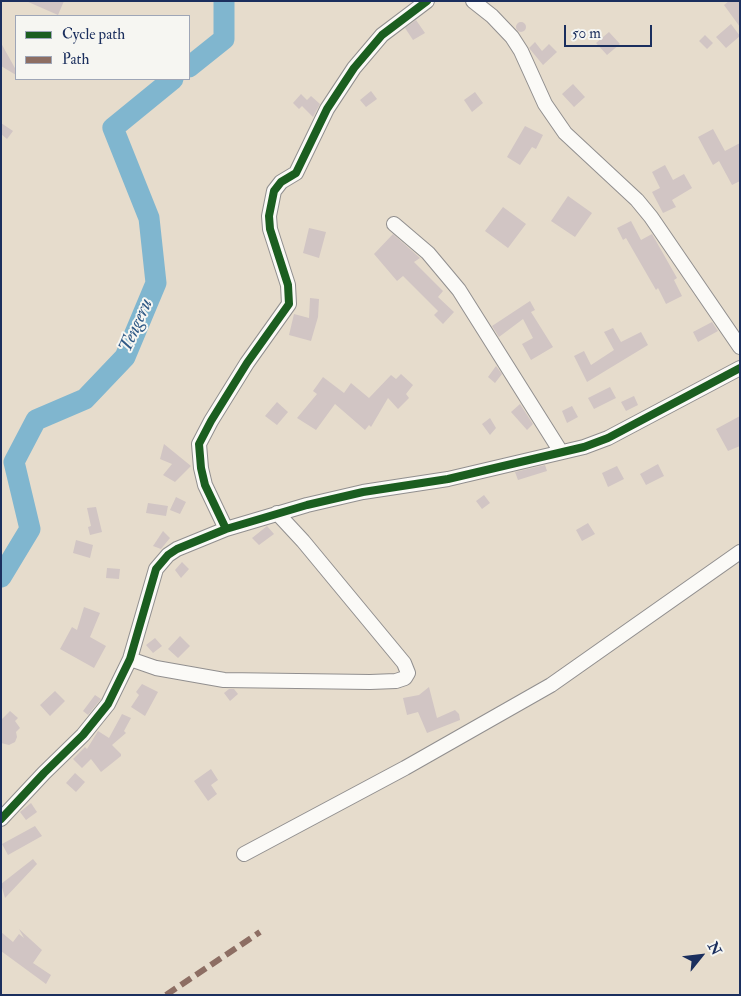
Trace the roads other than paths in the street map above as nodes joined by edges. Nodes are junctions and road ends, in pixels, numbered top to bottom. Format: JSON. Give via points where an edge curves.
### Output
{"nodes":[{"id":1,"x":427,"y":1,"type":"edge"},
{"id":2,"x":473,"y":1,"type":"edge"},
{"id":3,"x":394,"y":224,"type":"dead end"},
{"id":4,"x":740,"y":347,"type":"edge"},
{"id":5,"x":740,"y":368,"type":"edge"},
{"id":6,"x":561,"y":452,"type":"junction"},
{"id":7,"x":277,"y":513,"type":"junction"},
{"id":8,"x":226,"y":529,"type":"junction"},
{"id":9,"x":740,"y":552,"type":"edge"},
{"id":10,"x":130,"y":659,"type":"junction"},
{"id":11,"x":1,"y":820,"type":"edge"},
{"id":12,"x":244,"y":854,"type":"dead end"}],
"edges":[{"from":1,"to":8,"type":"street","via":[[382,35],[354,68],[317,126],[296,173],[280,182],[274,191],[270,229],[288,285],[289,304],[247,363],[199,444],[205,484]]},
{"from":2,"to":4,"type":"street","via":[[512,37],[545,104],[566,133],[651,217]]},
{"from":3,"to":6,"type":"street","via":[[428,253],[458,290]]},
{"from":5,"to":6,"type":"street","via":[[608,438]]},
{"from":6,"to":7,"type":"street","via":[[448,479],[363,492]]},
{"from":7,"to":8,"type":"street"},
{"from":7,"to":10,"type":"street","via":[[404,663],[408,673],[405,678],[361,682],[224,680],[156,668]]},
{"from":8,"to":10,"type":"street","via":[[177,549],[162,561],[152,582]]},
{"from":9,"to":12,"type":"street","via":[[551,685]]},
{"from":10,"to":11,"type":"street","via":[[108,704],[92,725]]}]}
